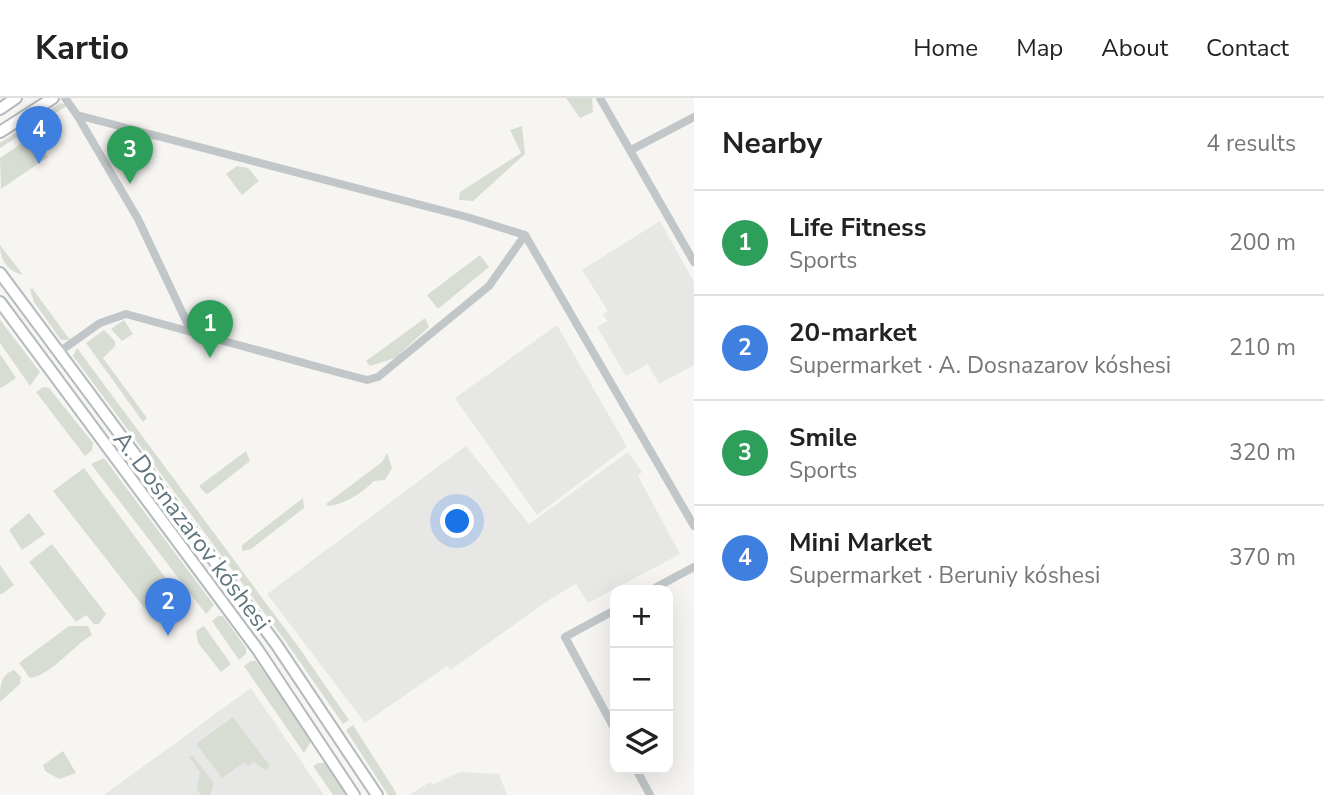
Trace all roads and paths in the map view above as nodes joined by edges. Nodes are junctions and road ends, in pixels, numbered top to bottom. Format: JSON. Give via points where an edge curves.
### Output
{"nodes":[{"id":1,"x":16,"y":98,"type":"edge"},
{"id":2,"x":52,"y":98,"type":"edge"},
{"id":3,"x":65,"y":98,"type":"edge"},
{"id":4,"x":600,"y":98,"type":"edge"},
{"id":5,"x":0,"y":109,"type":"edge"},
{"id":6,"x":77,"y":115,"type":"junction"},
{"id":7,"x":694,"y":117,"type":"edge"},
{"id":8,"x":0,"y":131,"type":"edge"},
{"id":9,"x":631,"y":150,"type":"junction"},
{"id":10,"x":524,"y":235,"type":"junction"},
{"id":11,"x":694,"y":261,"type":"edge"},
{"id":12,"x":0,"y":273,"type":"edge"},
{"id":13,"x":0,"y":302,"type":"edge"},
{"id":14,"x":191,"y":331,"type":"junction"},
{"id":15,"x":59,"y":352,"type":"junction"},
{"id":16,"x":694,"y":526,"type":"edge"},
{"id":17,"x":694,"y":567,"type":"edge"},
{"id":18,"x":660,"y":585,"type":"edge"},
{"id":19,"x":610,"y":613,"type":"edge"},
{"id":20,"x":610,"y":721,"type":"edge"},
{"id":21,"x":639,"y":774,"type":"edge"},
{"id":22,"x":354,"y":795,"type":"edge"},
{"id":23,"x":377,"y":795,"type":"edge"},
{"id":24,"x":650,"y":795,"type":"edge"}],
"edges":[{"from":1,"to":5,"type":"main road"},
{"from":2,"to":8,"type":"main road"},
{"from":3,"to":6,"type":"street"},
{"from":4,"to":9,"type":"street"},
{"from":6,"to":10,"type":"street"},
{"from":6,"to":14,"type":"street","via":[[138,219]]},
{"from":7,"to":9,"type":"street"},
{"from":9,"to":11,"type":"street"},
{"from":10,"to":14,"type":"street","via":[[489,286],[378,377],[367,380]]},
{"from":10,"to":16,"type":"street"},
{"from":12,"to":15,"type":"main road","name":"A. Dosnazarov kóshesi"},
{"from":13,"to":22,"type":"main road","name":"A. Dosnazarov kóshesi","via":[[258,650]]},
{"from":14,"to":15,"type":"street","via":[[126,314],[100,323]]},
{"from":15,"to":23,"type":"main road","name":"A. Dosnazarov kóshesi","via":[[269,635]]},
{"from":17,"to":18,"type":"street"},
{"from":19,"to":20,"type":"street","via":[[565,637]]},
{"from":21,"to":24,"type":"street"}]}
